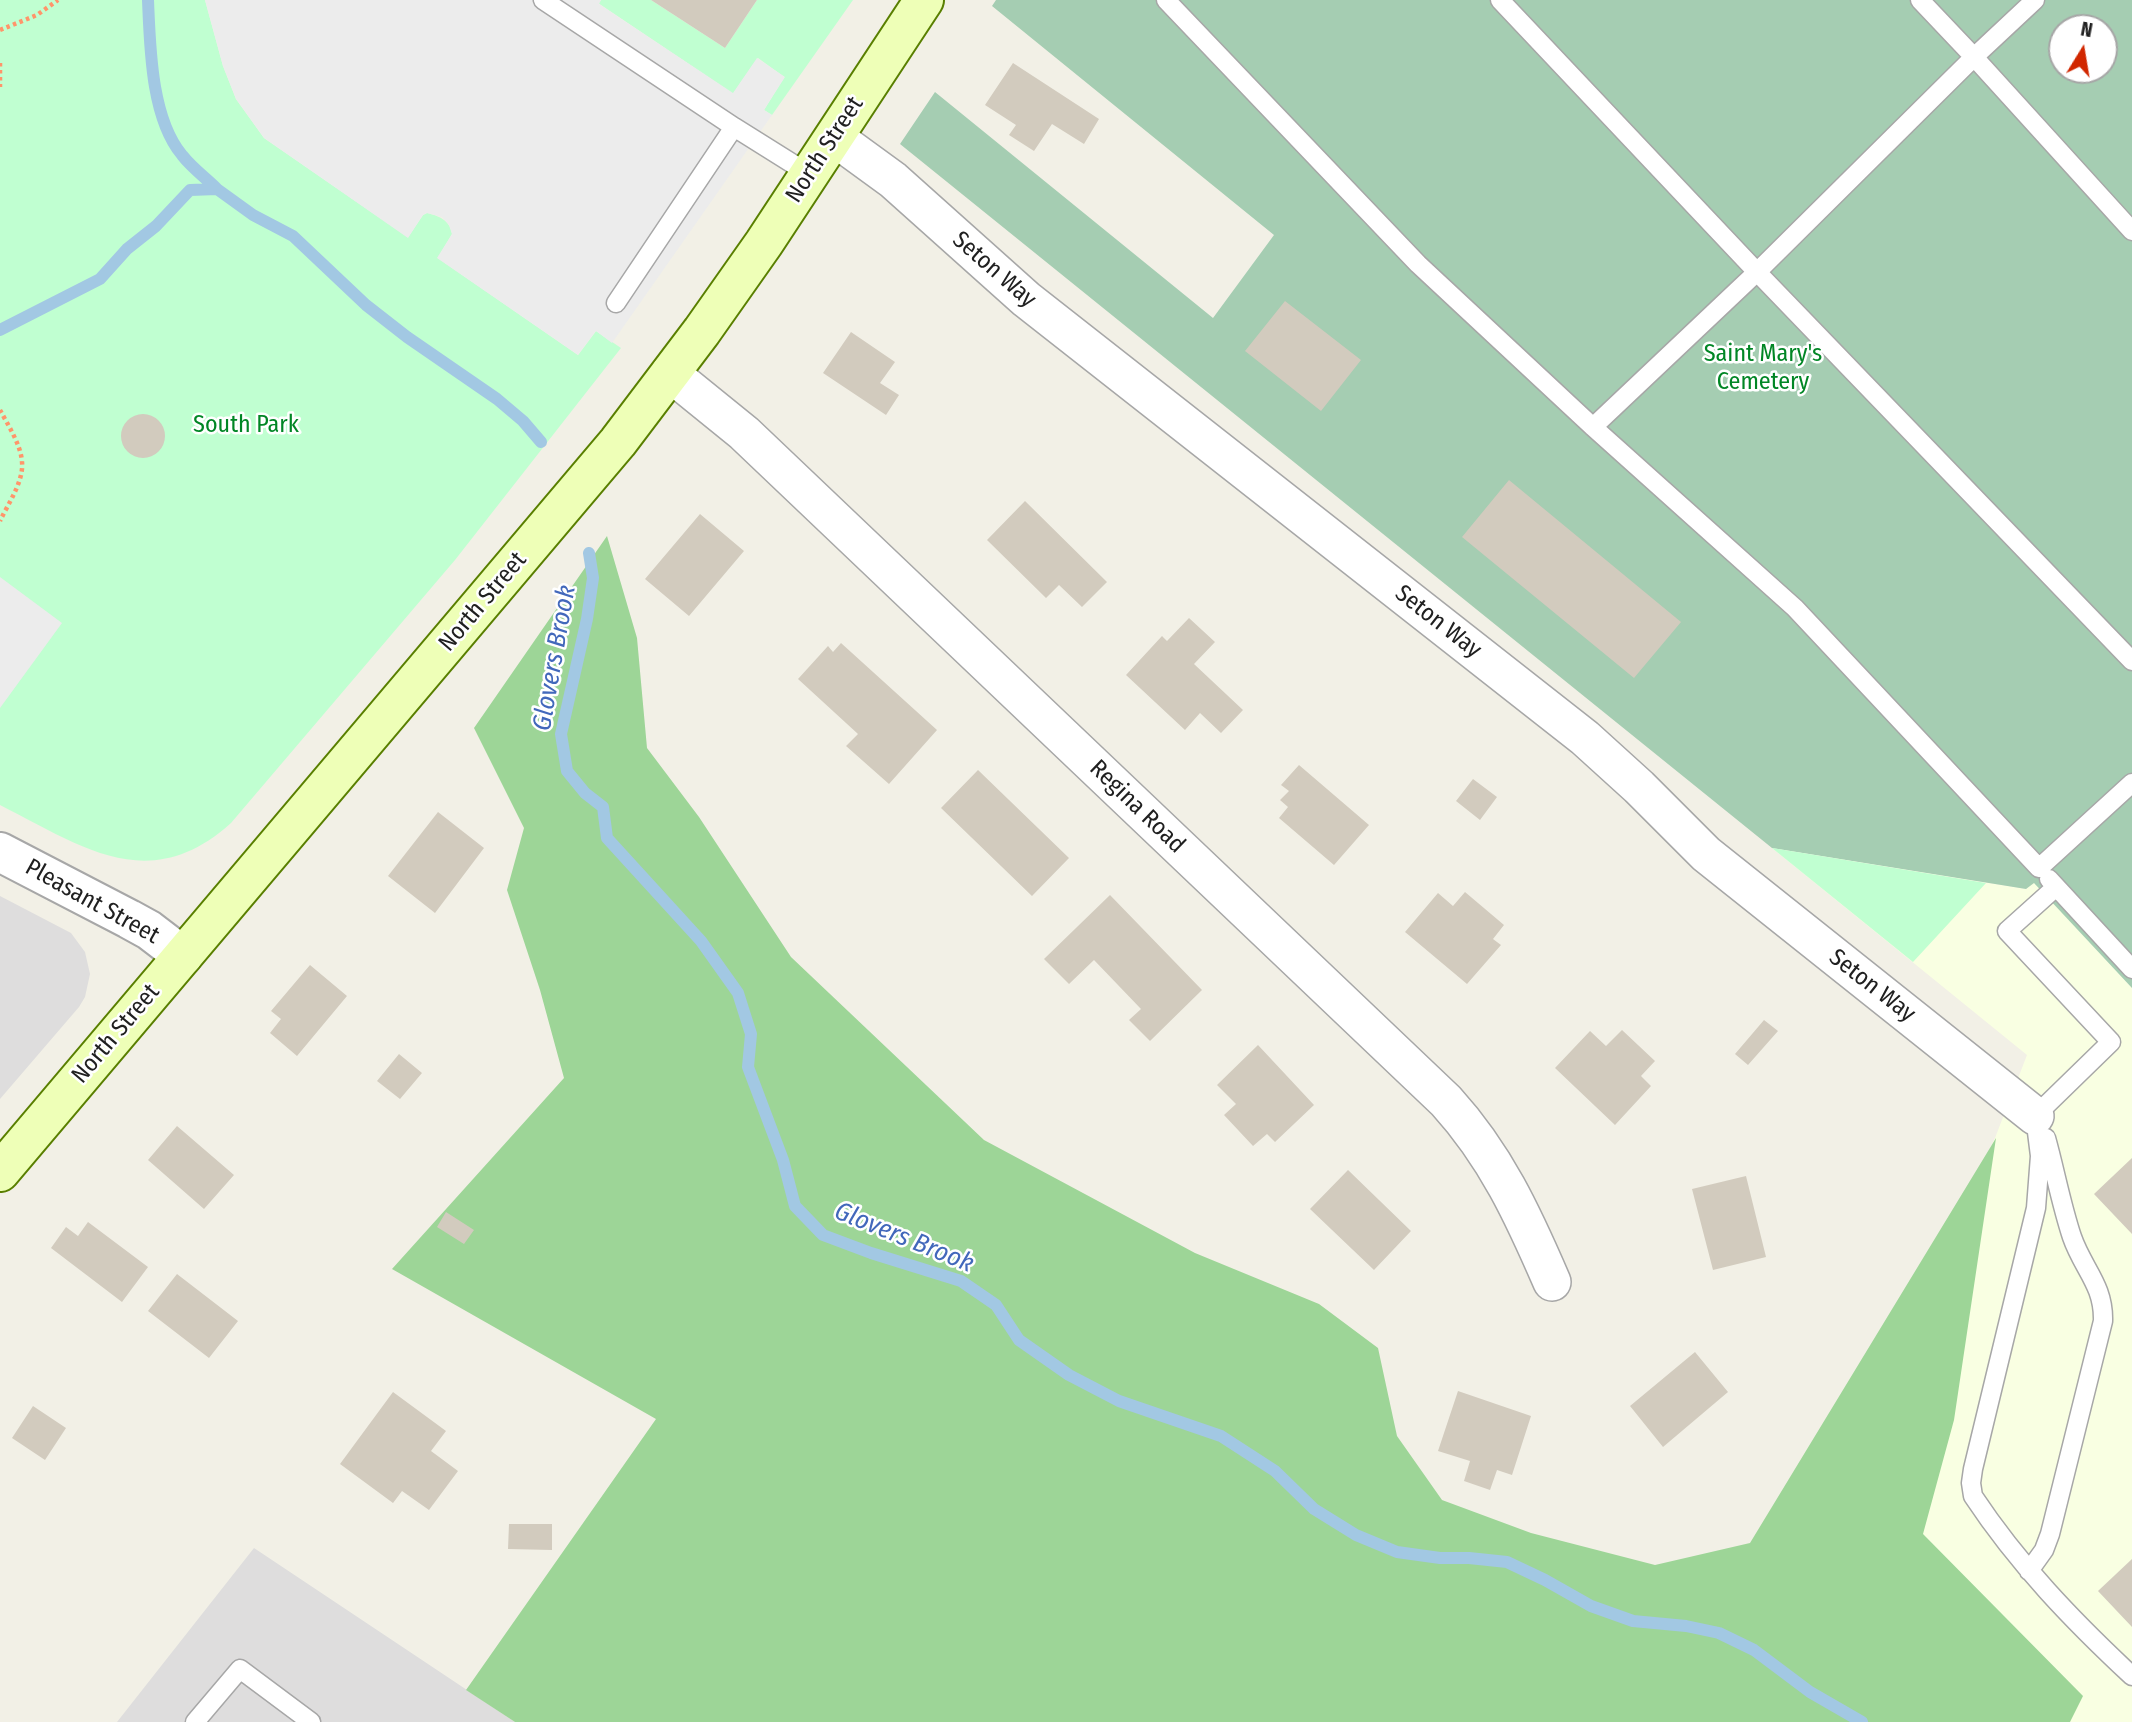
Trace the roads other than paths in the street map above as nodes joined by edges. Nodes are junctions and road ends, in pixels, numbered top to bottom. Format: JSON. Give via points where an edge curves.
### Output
{"nodes":[{"id":1,"x":543,"y":0,"type":"edge"},
{"id":2,"x":924,"y":0,"type":"edge"},
{"id":3,"x":1166,"y":0,"type":"edge"},
{"id":4,"x":1500,"y":0,"type":"edge"},
{"id":5,"x":1920,"y":0,"type":"edge"},
{"id":6,"x":2035,"y":0,"type":"edge"},
{"id":7,"x":1974,"y":57,"type":"junction"},
{"id":8,"x":734,"y":127,"type":"junction"},
{"id":9,"x":834,"y":137,"type":"junction"},
{"id":10,"x":809,"y":174,"type":"junction"},
{"id":11,"x":2132,"y":231,"type":"edge"},
{"id":12,"x":1757,"y":272,"type":"junction"},
{"id":13,"x":616,"y":303,"type":"dead end"},
{"id":14,"x":670,"y":373,"type":"junction"},
{"id":15,"x":1593,"y":427,"type":"junction"},
{"id":16,"x":2132,"y":661,"type":"edge"},
{"id":17,"x":2132,"y":783,"type":"edge"},
{"id":18,"x":0,"y":852,"type":"edge"},
{"id":19,"x":2039,"y":869,"type":"junction"},
{"id":20,"x":2056,"y":887,"type":"junction"},
{"id":21,"x":183,"y":956,"type":"junction"},
{"id":22,"x":2132,"y":969,"type":"edge"},
{"id":23,"x":2035,"y":1116,"type":"junction"},
{"id":24,"x":0,"y":1172,"type":"edge"},
{"id":25,"x":1552,"y":1282,"type":"dead end"},
{"id":26,"x":2029,"y":1571,"type":"junction"},
{"id":27,"x":2132,"y":1676,"type":"edge"},
{"id":28,"x":195,"y":1722,"type":"edge"},
{"id":29,"x":311,"y":1722,"type":"edge"}],
"edges":[{"from":1,"to":8,"type":"lane"},
{"from":2,"to":9,"type":"main road","name":"North Street"},
{"from":3,"to":15,"type":"lane","via":[[1386,234]]},
{"from":4,"to":12,"type":"lane"},
{"from":5,"to":7,"type":"lane"},
{"from":6,"to":7,"type":"lane"},
{"from":7,"to":11,"type":"lane"},
{"from":7,"to":12,"type":"lane"},
{"from":8,"to":10,"type":"lane"},
{"from":8,"to":13,"type":"lane"},
{"from":9,"to":10,"type":"main road","name":"North Street"},
{"from":9,"to":23,"type":"street","name":"Seton Way","via":[[893,180],[1037,307],[1585,738],[1706,854]]},
{"from":10,"to":14,"type":"main road","name":"North Street"},
{"from":12,"to":15,"type":"lane"},
{"from":12,"to":16,"type":"lane"},
{"from":14,"to":21,"type":"main road","name":"North Street","via":[[596,469]]},
{"from":14,"to":25,"type":"street","name":"Regina Road","via":[[744,433],[1446,1101],[1502,1175]]},
{"from":15,"to":19,"type":"lane","via":[[1796,608]]},
{"from":17,"to":19,"type":"lane"},
{"from":18,"to":21,"type":"street","name":"Pleasant Street","via":[[149,930]]},
{"from":19,"to":20,"type":"lane"},
{"from":20,"to":22,"type":"lane"},
{"from":20,"to":23,"type":"lane","via":[[2007,931],[2111,1042]]},
{"from":21,"to":24,"type":"main road","name":"North Street"},
{"from":23,"to":26,"type":"lane","via":[[2044,1132],[2073,1240],[2101,1294],[2103,1321],[2050,1534]]},
{"from":23,"to":26,"type":"lane","via":[[2040,1156],[2036,1208],[1971,1483],[1973,1496]]},
{"from":26,"to":27,"type":"lane","via":[[2075,1623]]},
{"from":28,"to":29,"type":"lane","via":[[240,1669]]}]}
